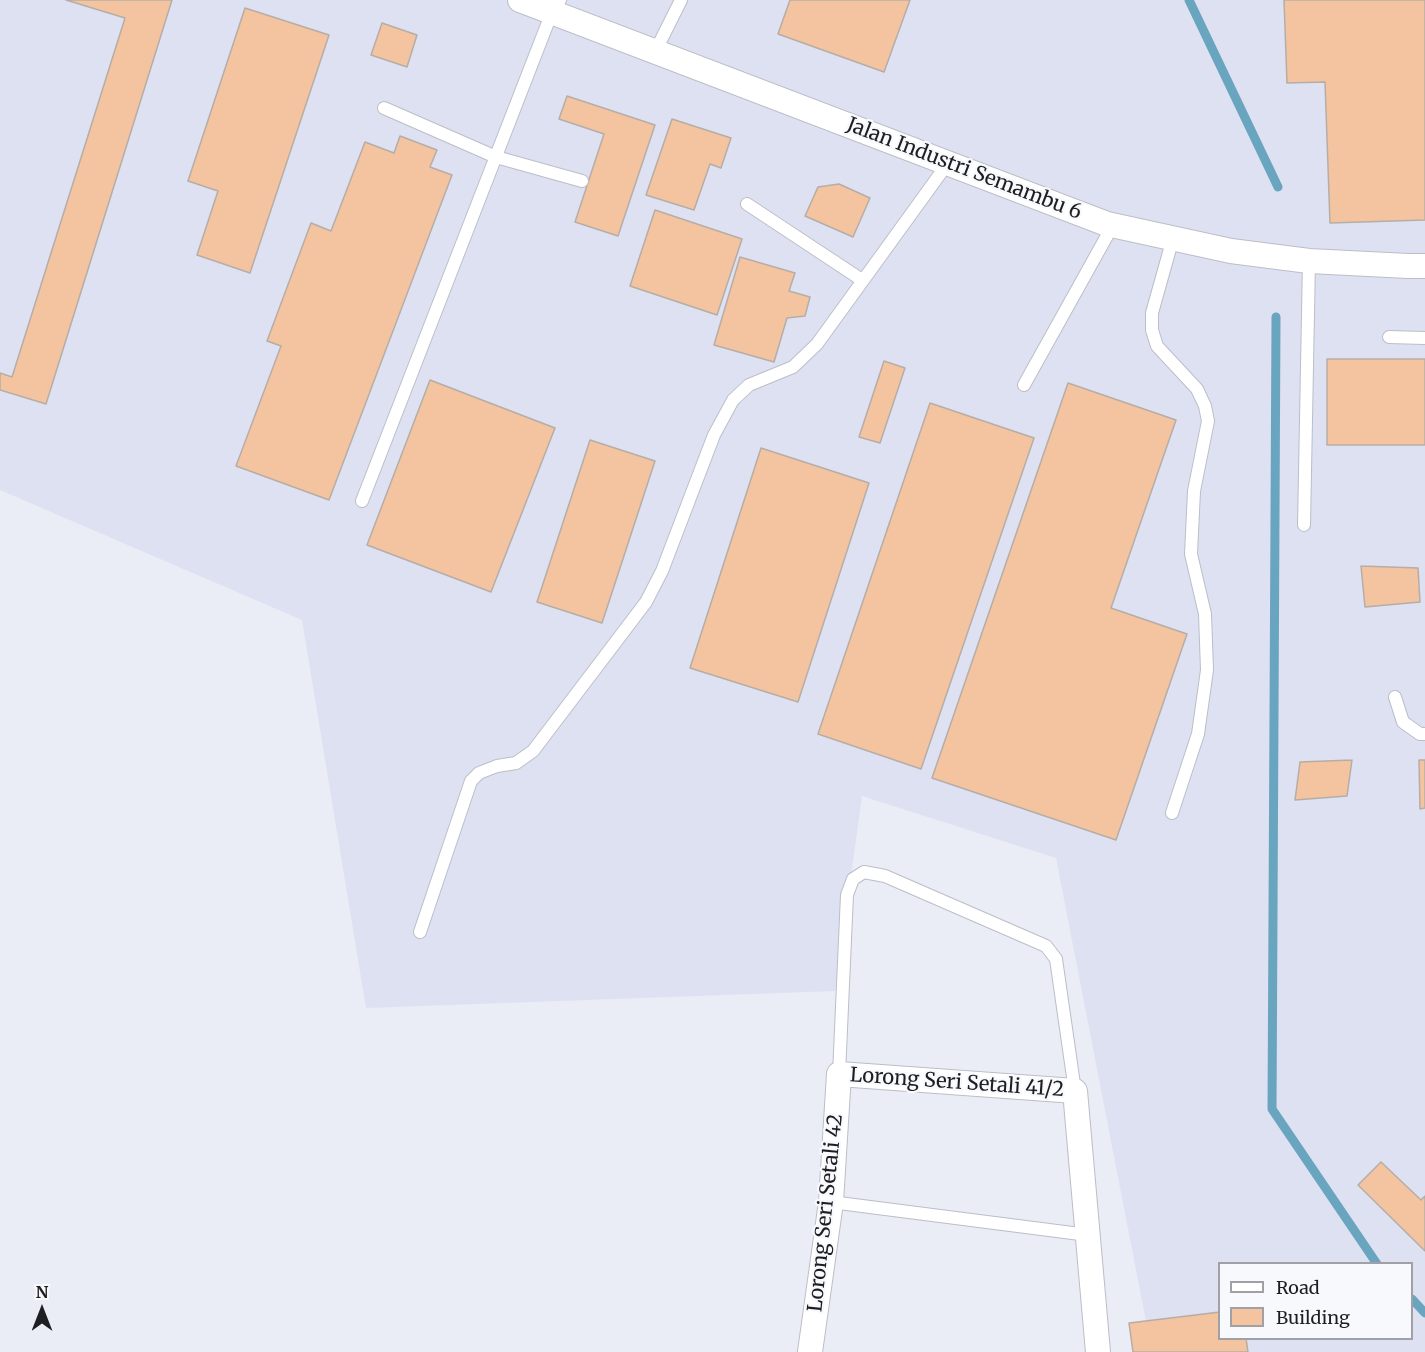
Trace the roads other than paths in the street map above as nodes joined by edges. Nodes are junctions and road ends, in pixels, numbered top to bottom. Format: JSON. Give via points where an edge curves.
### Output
{"nodes":[{"id":1,"x":520,"y":0,"type":"edge"},
{"id":2,"x":681,"y":0,"type":"edge"},
{"id":3,"x":556,"y":6,"type":"edge"},
{"id":4,"x":655,"y":52,"type":"junction"},
{"id":5,"x":384,"y":108,"type":"dead end"},
{"id":6,"x":496,"y":157,"type":"junction"},
{"id":7,"x":948,"y":163,"type":"junction"},
{"id":8,"x":582,"y":181,"type":"dead end"},
{"id":9,"x":747,"y":204,"type":"dead end"},
{"id":10,"x":1113,"y":225,"type":"junction"},
{"id":11,"x":1173,"y":238,"type":"junction"},
{"id":12,"x":1310,"y":261,"type":"junction"},
{"id":13,"x":1425,"y":266,"type":"edge"},
{"id":14,"x":862,"y":280,"type":"junction"},
{"id":15,"x":1389,"y":337,"type":"dead end"},
{"id":16,"x":1425,"y":338,"type":"edge"},
{"id":17,"x":1024,"y":385,"type":"dead end"},
{"id":18,"x":362,"y":501,"type":"dead end"},
{"id":19,"x":1304,"y":525,"type":"dead end"},
{"id":20,"x":1395,"y":697,"type":"dead end"},
{"id":21,"x":1425,"y":734,"type":"edge"},
{"id":22,"x":1172,"y":813,"type":"dead end"},
{"id":23,"x":420,"y":932,"type":"dead end"},
{"id":24,"x":839,"y":1074,"type":"junction"},
{"id":25,"x":1075,"y":1091,"type":"junction"},
{"id":26,"x":831,"y":1202,"type":"junction"},
{"id":27,"x":1088,"y":1235,"type":"junction"},
{"id":28,"x":817,"y":1351,"type":"edge"},
{"id":29,"x":1098,"y":1352,"type":"edge"}],
"edges":[{"from":1,"to":3,"type":"street","name":"Jalan Industri Semambu 6"},
{"from":2,"to":4,"type":"lane"},
{"from":3,"to":4,"type":"street","name":"Jalan Industri Semambu 6"},
{"from":3,"to":6,"type":"lane"},
{"from":4,"to":7,"type":"street","name":"Jalan Industri Semambu 6"},
{"from":5,"to":6,"type":"lane"},
{"from":6,"to":8,"type":"lane"},
{"from":6,"to":18,"type":"lane"},
{"from":7,"to":10,"type":"street","name":"Jalan Industri Semambu 6"},
{"from":7,"to":14,"type":"lane"},
{"from":9,"to":14,"type":"lane"},
{"from":10,"to":11,"type":"street","name":"Jalan Industri Semambu 6"},
{"from":10,"to":17,"type":"lane"},
{"from":11,"to":12,"type":"street","name":"Jalan Industri Semambu 6","via":[[1231,251]]},
{"from":11,"to":22,"type":"lane","via":[[1152,313],[1152,330],[1156,346],[1197,389],[1208,421],[1194,491],[1191,554],[1205,614],[1207,670],[1198,734]]},
{"from":12,"to":13,"type":"street","name":"Jalan Industri Semambu 6"},
{"from":12,"to":19,"type":"lane"},
{"from":14,"to":23,"type":"lane","via":[[817,344],[793,367],[749,385],[733,400],[714,435],[662,571],[646,602],[533,751],[516,763],[479,773],[471,781]]},
{"from":15,"to":16,"type":"lane"},
{"from":20,"to":21,"type":"lane","via":[[1404,722]]},
{"from":24,"to":25,"type":"street","name":"Lorong Seri Setali 41/2"},
{"from":24,"to":25,"type":"lane","via":[[847,895],[853,879],[864,872],[885,876],[1046,946],[1056,959]]},
{"from":24,"to":26,"type":"street","name":"Lorong Seri Setali 42"},
{"from":25,"to":27,"type":"street"},
{"from":26,"to":27,"type":"lane"},
{"from":26,"to":28,"type":"street","name":"Lorong Seri Setali 42"},
{"from":27,"to":29,"type":"street"}]}
